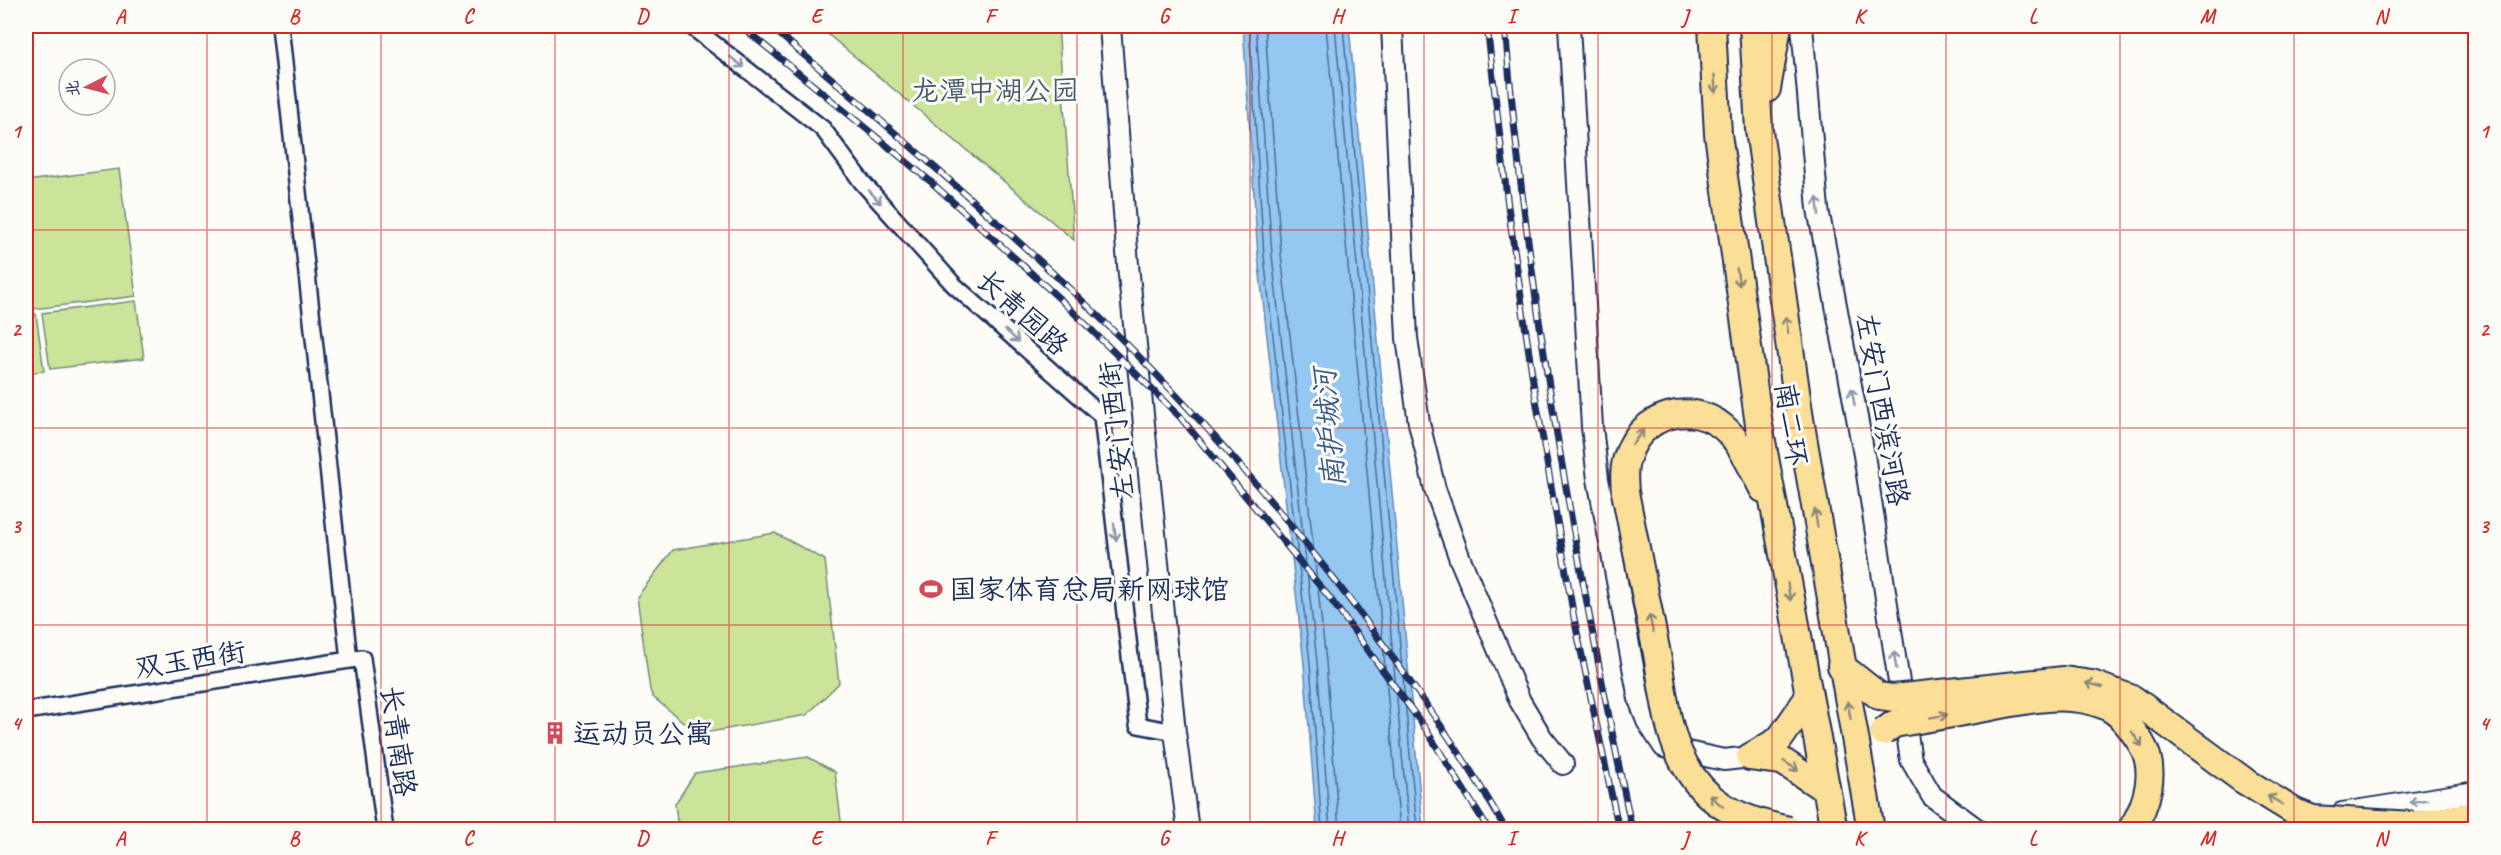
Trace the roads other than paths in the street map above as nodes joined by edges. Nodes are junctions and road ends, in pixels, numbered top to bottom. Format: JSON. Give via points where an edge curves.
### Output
{"nodes":[{"id":1,"x":280,"y":26,"type":"edge"},
{"id":2,"x":691,"y":26,"type":"edge"},
{"id":3,"x":1110,"y":26,"type":"edge"},
{"id":4,"x":1392,"y":26,"type":"edge"},
{"id":5,"x":1569,"y":26,"type":"edge"},
{"id":6,"x":1712,"y":26,"type":"edge"},
{"id":7,"x":1753,"y":26,"type":"edge"},
{"id":8,"x":1778,"y":26,"type":"edge"},
{"id":9,"x":1802,"y":26,"type":"edge"},
{"id":10,"x":1760,"y":130,"type":"junction"},
{"id":11,"x":1775,"y":514,"type":"junction"},
{"id":12,"x":356,"y":659,"type":"junction"},
{"id":13,"x":1841,"y":666,"type":"junction"},
{"id":14,"x":1808,"y":699,"type":"junction"},
{"id":15,"x":26,"y":711,"type":"edge"},
{"id":16,"x":1175,"y":732,"type":"junction"},
{"id":17,"x":1750,"y":757,"type":"junction"},
{"id":18,"x":1563,"y":764,"type":"dead end"},
{"id":19,"x":1860,"y":770,"type":"junction"},
{"id":20,"x":1826,"y":790,"type":"junction"},
{"id":21,"x":2475,"y":792,"type":"edge"},
{"id":22,"x":2475,"y":814,"type":"edge"},
{"id":23,"x":2413,"y":825,"type":"junction"},
{"id":24,"x":385,"y":830,"type":"edge"},
{"id":25,"x":1188,"y":830,"type":"edge"},
{"id":26,"x":1789,"y":830,"type":"edge"},
{"id":27,"x":1834,"y":830,"type":"edge"},
{"id":28,"x":1871,"y":830,"type":"edge"},
{"id":29,"x":1978,"y":830,"type":"edge"},
{"id":30,"x":2131,"y":830,"type":"edge"},
{"id":31,"x":2323,"y":830,"type":"edge"},
{"id":32,"x":2378,"y":830,"type":"edge"}],
"edges":[{"from":1,"to":12,"type":"street","name":"长青南路"},
{"from":2,"to":16,"type":"street","name":"长青园路","one_way":true,"via":[[823,129],[862,182],[954,285],[1102,416],[1138,725]]},
{"from":3,"to":16,"type":"street","name":"左安门西街","via":[[1128,265]]},
{"from":4,"to":18,"type":"street","via":[[1407,338],[1419,423],[1434,489],[1520,701]]},
{"from":5,"to":17,"type":"street","via":[[1592,426],[1598,479],[1639,699],[1647,721],[1664,747],[1724,760]]},
{"from":6,"to":11,"type":"highway","name":"南二环","one_way":true,"via":[[1720,146]]},
{"from":7,"to":10,"type":"highway","name":"南二环"},
{"from":8,"to":10,"type":"highway"},
{"from":29,"to":9,"type":"street","name":"左安门西滨河路","one_way":true,"via":[[1932,796],[1911,760],[1864,455],[1818,209]]},
{"from":13,"to":10,"type":"highway","name":"南二环","one_way":true,"via":[[1800,419]]},
{"from":11,"to":14,"type":"highway","name":"南二环","one_way":true},
{"from":26,"to":11,"type":"highway","one_way":true,"bridge":true,"via":[[1746,819],[1726,809],[1692,777],[1681,759],[1625,492],[1627,456],[1642,430],[1654,421],[1685,413],[1711,419],[1739,443]]},
{"from":12,"to":15,"type":"street","name":"双玉西街"},
{"from":12,"to":24,"type":"street","name":"长青南路"},
{"from":19,"to":13,"type":"highway","name":"南二环","one_way":true},
{"from":23,"to":13,"type":"highway","one_way":true,"bridge":true,"via":[[2313,819],[2295,812],[2243,780],[2133,699],[2092,684],[2052,681],[1893,698],[1879,696]]},
{"from":14,"to":17,"type":"highway","via":[[1779,740]]},
{"from":14,"to":20,"type":"highway","name":"南二环"},
{"from":16,"to":25,"type":"street","name":"左安门西街"},
{"from":17,"to":20,"type":"highway","one_way":true,"via":[[1782,761]]},
{"from":19,"to":28,"type":"highway","name":"南二环"},
{"from":19,"to":30,"type":"highway","one_way":true,"bridge":true,"via":[[1874,740],[1894,724],[2042,698],[2070,697],[2104,705],[2122,717],[2146,752],[2147,799]]},
{"from":20,"to":27,"type":"highway","name":"南二环"},
{"from":21,"to":31,"type":"street","one_way":true,"via":[[2321,817]]},
{"from":22,"to":23,"type":"main road"},
{"from":23,"to":32,"type":"main road","bridge":true}]}
